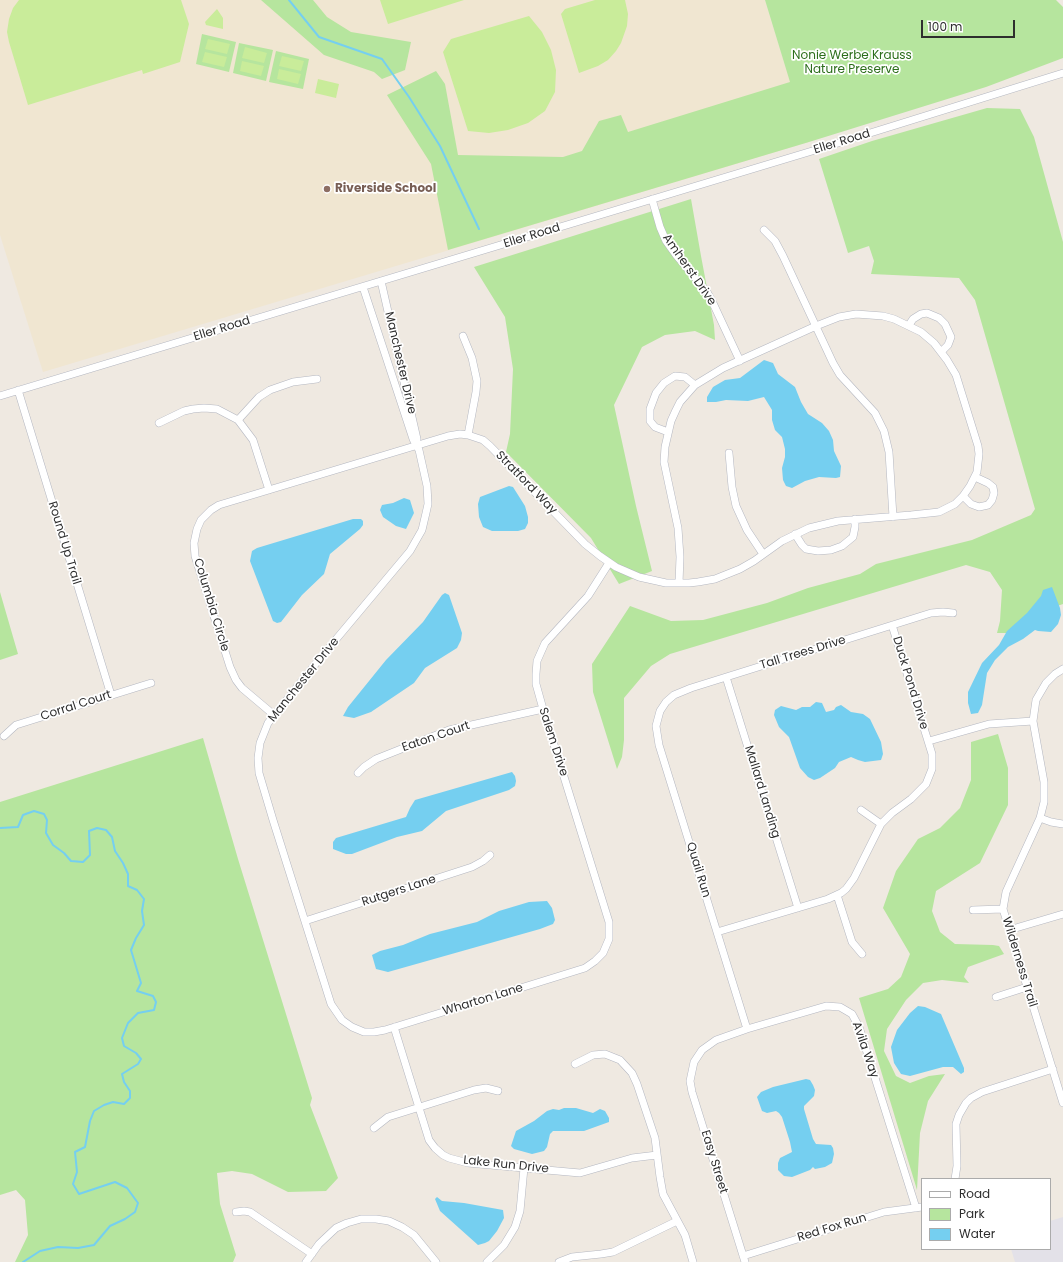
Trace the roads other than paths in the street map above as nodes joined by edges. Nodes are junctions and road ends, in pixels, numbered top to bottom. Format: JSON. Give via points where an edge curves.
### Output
{"nodes":[{"id":1,"x":1063,"y":73,"type":"edge"},
{"id":2,"x":652,"y":199,"type":"junction"},
{"id":3,"x":764,"y":230,"type":"dead end"},
{"id":4,"x":382,"y":281,"type":"junction"},
{"id":5,"x":363,"y":287,"type":"junction"},
{"id":6,"x":909,"y":325,"type":"junction"},
{"id":7,"x":816,"y":326,"type":"junction"},
{"id":8,"x":463,"y":336,"type":"dead end"},
{"id":9,"x":941,"y":352,"type":"junction"},
{"id":10,"x":740,"y":360,"type":"junction"},
{"id":11,"x":317,"y":379,"type":"dead end"},
{"id":12,"x":695,"y":385,"type":"junction"},
{"id":13,"x":18,"y":390,"type":"junction"},
{"id":14,"x":0,"y":396,"type":"edge"},
{"id":15,"x":238,"y":420,"type":"junction"},
{"id":16,"x":159,"y":423,"type":"dead end"},
{"id":17,"x":668,"y":432,"type":"junction"},
{"id":18,"x":468,"y":435,"type":"junction"},
{"id":19,"x":417,"y":445,"type":"junction"},
{"id":20,"x":729,"y":453,"type":"dead end"},
{"id":21,"x":975,"y":477,"type":"junction"},
{"id":22,"x":269,"y":490,"type":"junction"},
{"id":23,"x":963,"y":496,"type":"junction"},
{"id":24,"x":238,"y":499,"type":"joint"},
{"id":25,"x":893,"y":517,"type":"junction"},
{"id":26,"x":855,"y":519,"type":"junction"},
{"id":27,"x":795,"y":534,"type":"junction"},
{"id":28,"x":763,"y":554,"type":"junction"},
{"id":29,"x":609,"y":563,"type":"junction"},
{"id":30,"x":679,"y":583,"type":"junction"},
{"id":31,"x":954,"y":613,"type":"dead end"},
{"id":32,"x":892,"y":625,"type":"junction"},
{"id":33,"x":1063,"y":669,"type":"edge"},
{"id":34,"x":726,"y":676,"type":"junction"},
{"id":35,"x":151,"y":683,"type":"dead end"},
{"id":36,"x":111,"y":695,"type":"junction"},
{"id":37,"x":543,"y":709,"type":"junction"},
{"id":38,"x":660,"y":710,"type":"joint"},
{"id":39,"x":274,"y":715,"type":"junction"},
{"id":40,"x":1032,"y":721,"type":"junction"},
{"id":41,"x":4,"y":736,"type":"dead end"},
{"id":42,"x":929,"y":742,"type":"junction"},
{"id":43,"x":358,"y":773,"type":"dead end"},
{"id":44,"x":861,"y":810,"type":"dead end"},
{"id":45,"x":1040,"y":818,"type":"junction"},
{"id":46,"x":881,"y":824,"type":"junction"},
{"id":47,"x":1063,"y":824,"type":"edge"},
{"id":48,"x":490,"y":855,"type":"dead end"},
{"id":49,"x":837,"y":895,"type":"junction"},
{"id":50,"x":798,"y":908,"type":"junction"},
{"id":51,"x":1003,"y":908,"type":"junction"},
{"id":52,"x":974,"y":910,"type":"dead end"},
{"id":53,"x":1063,"y":914,"type":"edge"},
{"id":54,"x":305,"y":921,"type":"junction"},
{"id":55,"x":1009,"y":930,"type":"junction"},
{"id":56,"x":717,"y":932,"type":"junction"},
{"id":57,"x":609,"y":939,"type":"joint"},
{"id":58,"x":862,"y":954,"type":"dead end"},
{"id":59,"x":1027,"y":987,"type":"junction"},
{"id":60,"x":996,"y":997,"type":"dead end"},
{"id":61,"x":345,"y":1022,"type":"joint"},
{"id":62,"x":394,"y":1027,"type":"junction"},
{"id":63,"x":747,"y":1029,"type":"junction"},
{"id":64,"x":694,"y":1062,"type":"joint"},
{"id":65,"x":575,"y":1064,"type":"dead end"},
{"id":66,"x":1052,"y":1069,"type":"junction"},
{"id":67,"x":498,"y":1091,"type":"dead end"},
{"id":68,"x":1063,"y":1103,"type":"edge"},
{"id":69,"x":419,"y":1107,"type":"junction"},
{"id":70,"x":374,"y":1128,"type":"dead end"},
{"id":71,"x":657,"y":1155,"type":"junction"},
{"id":72,"x":524,"y":1168,"type":"junction"},
{"id":73,"x":955,"y":1178,"type":"edge"},
{"id":74,"x":919,"y":1208,"type":"edge"},
{"id":75,"x":236,"y":1212,"type":"dead end"},
{"id":76,"x":677,"y":1221,"type":"junction"},
{"id":77,"x":312,"y":1254,"type":"junction"},
{"id":78,"x":744,"y":1259,"type":"edge"},
{"id":79,"x":306,"y":1262,"type":"edge"},
{"id":80,"x":436,"y":1262,"type":"edge"},
{"id":81,"x":487,"y":1262,"type":"edge"},
{"id":82,"x":559,"y":1262,"type":"edge"},
{"id":83,"x":693,"y":1262,"type":"edge"}],
"edges":[{"from":1,"to":2,"type":"street","name":"Eller Road"},
{"from":2,"to":4,"type":"street","name":"Eller Road"},
{"from":2,"to":10,"type":"street","name":"Amherst Drive","via":[[666,241],[707,292]]},
{"from":3,"to":7,"type":"street","via":[[775,241]]},
{"from":4,"to":5,"type":"street","name":"Eller Road"},
{"from":4,"to":19,"type":"street","name":"Manchester Drive"},
{"from":5,"to":13,"type":"street","name":"Eller Road"},
{"from":5,"to":19,"type":"street","name":"Manchester Drive"},
{"from":6,"to":7,"type":"street","via":[[883,316],[856,314],[839,317]]},
{"from":6,"to":9,"type":"street","via":[[927,337]]},
{"from":6,"to":9,"type":"street","via":[[921,314],[927,313],[939,318],[951,337]]},
{"from":7,"to":10,"type":"street"},
{"from":7,"to":25,"type":"street","via":[[840,375],[874,413],[884,431],[889,452]]},
{"from":8,"to":18,"type":"street","via":[[472,358],[477,381]]},
{"from":9,"to":21,"type":"street","via":[[956,375],[974,430],[979,454]]},
{"from":10,"to":12,"type":"street","via":[[716,371]]},
{"from":11,"to":15,"type":"street","via":[[293,382],[270,390]]},
{"from":12,"to":17,"type":"street","via":[[680,402]]},
{"from":12,"to":17,"type":"street","via":[[685,377],[675,376],[664,383],[656,393],[650,409],[650,421],[655,427]]},
{"from":13,"to":14,"type":"street","name":"Eller Road"},
{"from":13,"to":36,"type":"street","name":"Round Up Trail"},
{"from":15,"to":16,"type":"street","via":[[216,409],[204,408],[184,411]]},
{"from":15,"to":22,"type":"street","via":[[253,440]]},
{"from":17,"to":30,"type":"street","via":[[664,462],[678,528]]},
{"from":18,"to":19,"type":"street","name":"Stratford Way","via":[[448,436]]},
{"from":18,"to":29,"type":"street","name":"Stratford Way","via":[[490,446],[586,544]]},
{"from":19,"to":22,"type":"street","name":"Stratford Way"},
{"from":19,"to":39,"type":"street","name":"Manchester Drive","via":[[428,494],[426,513],[418,538]]},
{"from":20,"to":28,"type":"street","via":[[736,506],[747,530]]},
{"from":21,"to":23,"type":"street"},
{"from":21,"to":23,"type":"street","via":[[993,487],[992,500],[988,505],[979,507]]},
{"from":22,"to":24,"type":"street","name":"Stratford Way"},
{"from":23,"to":25,"type":"street","name":"Stratford Way","via":[[955,504],[939,512]]},
{"from":24,"to":39,"type":"street","name":"Columbia Circle","via":[[219,505],[201,520],[194,543],[195,556],[236,680]]},
{"from":25,"to":26,"type":"street","name":"Stratford Way"},
{"from":26,"to":27,"type":"street","name":"Stratford Way","via":[[828,522]]},
{"from":26,"to":27,"type":"street","via":[[853,536],[842,546],[831,550],[806,549]]},
{"from":27,"to":28,"type":"street","name":"Stratford Way"},
{"from":28,"to":30,"type":"street","name":"Stratford Way","via":[[724,576]]},
{"from":29,"to":30,"type":"street","name":"Stratford Way","via":[[639,577]]},
{"from":29,"to":37,"type":"street","name":"Salem Drive","via":[[588,596],[545,643],[541,651],[537,661],[536,684]]},
{"from":31,"to":32,"type":"street","name":"Tall Trees Drive","via":[[931,613]]},
{"from":32,"to":34,"type":"street","name":"Tall Trees Drive"},
{"from":32,"to":42,"type":"street","name":"Duck Pond Drive"},
{"from":33,"to":40,"type":"street","name":"Wilderness Trail","via":[[1050,679],[1039,693]]},
{"from":34,"to":38,"type":"street","name":"Tall Trees Drive","via":[[681,691]]},
{"from":34,"to":50,"type":"street","name":"Mallard Landing"},
{"from":35,"to":36,"type":"street","name":"Corral Court"},
{"from":36,"to":41,"type":"street","name":"Corral Court","via":[[16,725]]},
{"from":37,"to":43,"type":"street","name":"Eaton Court","via":[[448,730],[376,759]]},
{"from":37,"to":57,"type":"street","name":"Salem Drive","via":[[607,912]]},
{"from":38,"to":56,"type":"street","name":"Quail Run","via":[[656,726],[659,745]]},
{"from":39,"to":54,"type":"street","name":"Manchester Drive","via":[[264,730],[260,743],[259,773]]},
{"from":40,"to":42,"type":"street","via":[[988,724]]},
{"from":40,"to":45,"type":"street","name":"Wilderness Trail","via":[[1044,792]]},
{"from":42,"to":46,"type":"street","name":"Duck Pond Drive","via":[[933,763],[926,784]]},
{"from":44,"to":46,"type":"street"},
{"from":45,"to":47,"type":"street"},
{"from":45,"to":51,"type":"street","name":"Wilderness Trail","via":[[1006,892]]},
{"from":46,"to":49,"type":"street","via":[[854,878],[846,889]]},
{"from":48,"to":54,"type":"street","name":"Rutgers Lane","via":[[472,867]]},
{"from":49,"to":50,"type":"street"},
{"from":49,"to":58,"type":"street","via":[[852,942]]},
{"from":50,"to":56,"type":"street"},
{"from":51,"to":52,"type":"street"},
{"from":51,"to":55,"type":"street","name":"Wilderness Trail"},
{"from":53,"to":55,"type":"street"},
{"from":54,"to":61,"type":"street","name":"Manchester Drive","via":[[331,1004]]},
{"from":55,"to":59,"type":"street","name":"Wilderness Trail"},
{"from":56,"to":63,"type":"street","name":"Quail Run"},
{"from":57,"to":62,"type":"street","name":"Wharton Lane","via":[[600,956],[585,968]]},
{"from":59,"to":60,"type":"street"},
{"from":59,"to":66,"type":"street","name":"Wilderness Trail"},
{"from":61,"to":62,"type":"street","name":"Wharton Lane","via":[[364,1032],[379,1032]]},
{"from":62,"to":69,"type":"street","name":"Lake Run Drive"},
{"from":63,"to":64,"type":"street","name":"Avila Way","via":[[713,1041],[702,1050]]},
{"from":63,"to":74,"type":"street","name":"Avila Way","via":[[826,1006],[840,1007],[852,1014],[859,1027]]},
{"from":64,"to":78,"type":"street","name":"Easy Street","via":[[690,1081],[692,1092]]},
{"from":65,"to":71,"type":"street","via":[[593,1054],[599,1054],[609,1055],[629,1068],[635,1077],[655,1138]]},
{"from":66,"to":68,"type":"street","name":"Wilderness Trail"},
{"from":66,"to":73,"type":"street","via":[[971,1098],[956,1124]]},
{"from":67,"to":69,"type":"street","via":[[480,1089]]},
{"from":69,"to":70,"type":"street","via":[[388,1117]]},
{"from":69,"to":72,"type":"street","name":"Lake Run Drive","via":[[429,1140],[443,1155],[468,1163]]},
{"from":71,"to":72,"type":"street","name":"Lake Run Drive","via":[[632,1158],[580,1172]]},
{"from":71,"to":76,"type":"street","via":[[663,1194]]},
{"from":72,"to":81,"type":"street","via":[[520,1211],[515,1227],[504,1245]]},
{"from":74,"to":78,"type":"street","name":"Red Fox Run","via":[[877,1214]]},
{"from":75,"to":77,"type":"street","via":[[250,1212]]},
{"from":76,"to":82,"type":"street","via":[[613,1252],[572,1256]]},
{"from":76,"to":83,"type":"street"},
{"from":77,"to":79,"type":"street"},
{"from":77,"to":80,"type":"street","via":[[336,1228],[360,1219],[376,1219],[402,1227],[414,1236]]}]}
